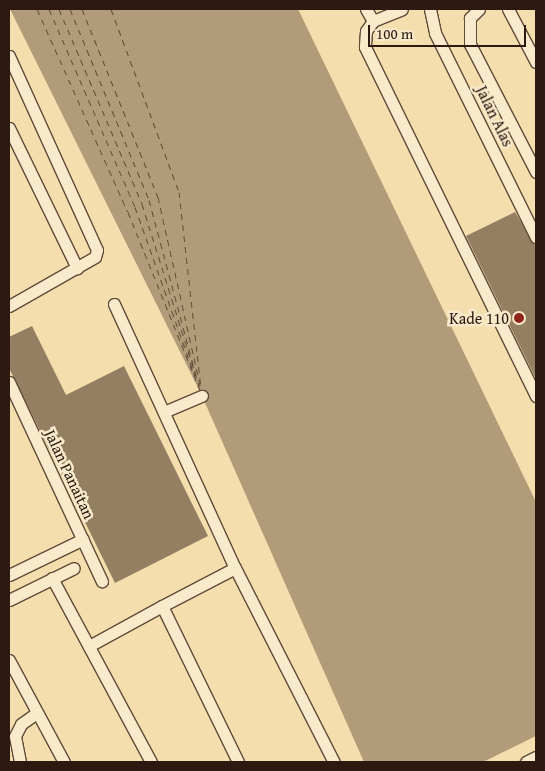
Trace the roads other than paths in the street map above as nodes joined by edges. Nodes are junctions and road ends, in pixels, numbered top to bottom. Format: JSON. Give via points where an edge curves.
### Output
{"nodes":[{"id":1,"x":366,"y":9,"type":"edge"},
{"id":2,"x":402,"y":9,"type":"edge"},
{"id":3,"x":430,"y":9,"type":"edge"},
{"id":4,"x":479,"y":9,"type":"edge"},
{"id":5,"x":508,"y":9,"type":"edge"},
{"id":6,"x":373,"y":21,"type":"junction"},
{"id":7,"x":9,"y":56,"type":"edge"},
{"id":8,"x":536,"y":62,"type":"edge"},
{"id":9,"x":9,"y":128,"type":"edge"},
{"id":10,"x":536,"y":172,"type":"edge"},
{"id":11,"x":536,"y":237,"type":"edge"},
{"id":12,"x":77,"y":268,"type":"junction"},
{"id":13,"x":114,"y":304,"type":"dead end"},
{"id":14,"x":9,"y":306,"type":"edge"},
{"id":15,"x":9,"y":382,"type":"edge"},
{"id":16,"x":12,"y":395,"type":"edge"},
{"id":17,"x":202,"y":396,"type":"dead end"},
{"id":18,"x":536,"y":396,"type":"edge"},
{"id":19,"x":166,"y":410,"type":"junction"},
{"id":20,"x":83,"y":540,"type":"junction"},
{"id":21,"x":74,"y":568,"type":"dead end"},
{"id":22,"x":234,"y":568,"type":"junction"},
{"id":23,"x":9,"y":576,"type":"edge"},
{"id":24,"x":52,"y":578,"type":"junction"},
{"id":25,"x":102,"y":581,"type":"dead end"},
{"id":26,"x":9,"y":600,"type":"edge"},
{"id":27,"x":162,"y":606,"type":"junction"},
{"id":28,"x":88,"y":646,"type":"junction"},
{"id":29,"x":9,"y":660,"type":"edge"},
{"id":30,"x":37,"y":713,"type":"junction"},
{"id":31,"x":536,"y":757,"type":"edge"},
{"id":32,"x":20,"y":762,"type":"edge"},
{"id":33,"x":64,"y":762,"type":"edge"},
{"id":34,"x":151,"y":762,"type":"edge"},
{"id":35,"x":238,"y":762,"type":"edge"},
{"id":36,"x":334,"y":762,"type":"edge"},
{"id":37,"x":526,"y":762,"type":"edge"}],
"edges":[{"from":1,"to":6,"type":"lane"},
{"from":2,"to":6,"type":"lane"},
{"from":3,"to":11,"type":"lane","name":"Jalan Alas","via":[[435,33]]},
{"from":4,"to":10,"type":"lane","via":[[470,18],[470,44]]},
{"from":5,"to":8,"type":"lane"},
{"from":6,"to":18,"type":"lane","via":[[366,31],[365,47]]},
{"from":7,"to":12,"type":"lane","via":[[96,241],[96,257]]},
{"from":9,"to":12,"type":"lane"},
{"from":12,"to":14,"type":"lane"},
{"from":13,"to":19,"type":"lane"},
{"from":15,"to":16,"type":"lane","name":"Jalan Panaitan"},
{"from":16,"to":20,"type":"lane","name":"Jalan Panaitan"},
{"from":17,"to":19,"type":"lane"},
{"from":19,"to":22,"type":"lane"},
{"from":20,"to":23,"type":"lane"},
{"from":20,"to":25,"type":"lane","name":"Jalan Panaitan"},
{"from":21,"to":24,"type":"lane"},
{"from":22,"to":27,"type":"lane"},
{"from":22,"to":36,"type":"lane"},
{"from":24,"to":26,"type":"lane"},
{"from":24,"to":28,"type":"lane"},
{"from":27,"to":28,"type":"lane"},
{"from":27,"to":35,"type":"lane"},
{"from":28,"to":34,"type":"lane"},
{"from":29,"to":30,"type":"lane"},
{"from":30,"to":32,"type":"lane","via":[[21,724],[15,736]]},
{"from":30,"to":33,"type":"lane"},
{"from":31,"to":37,"type":"lane"}]}
